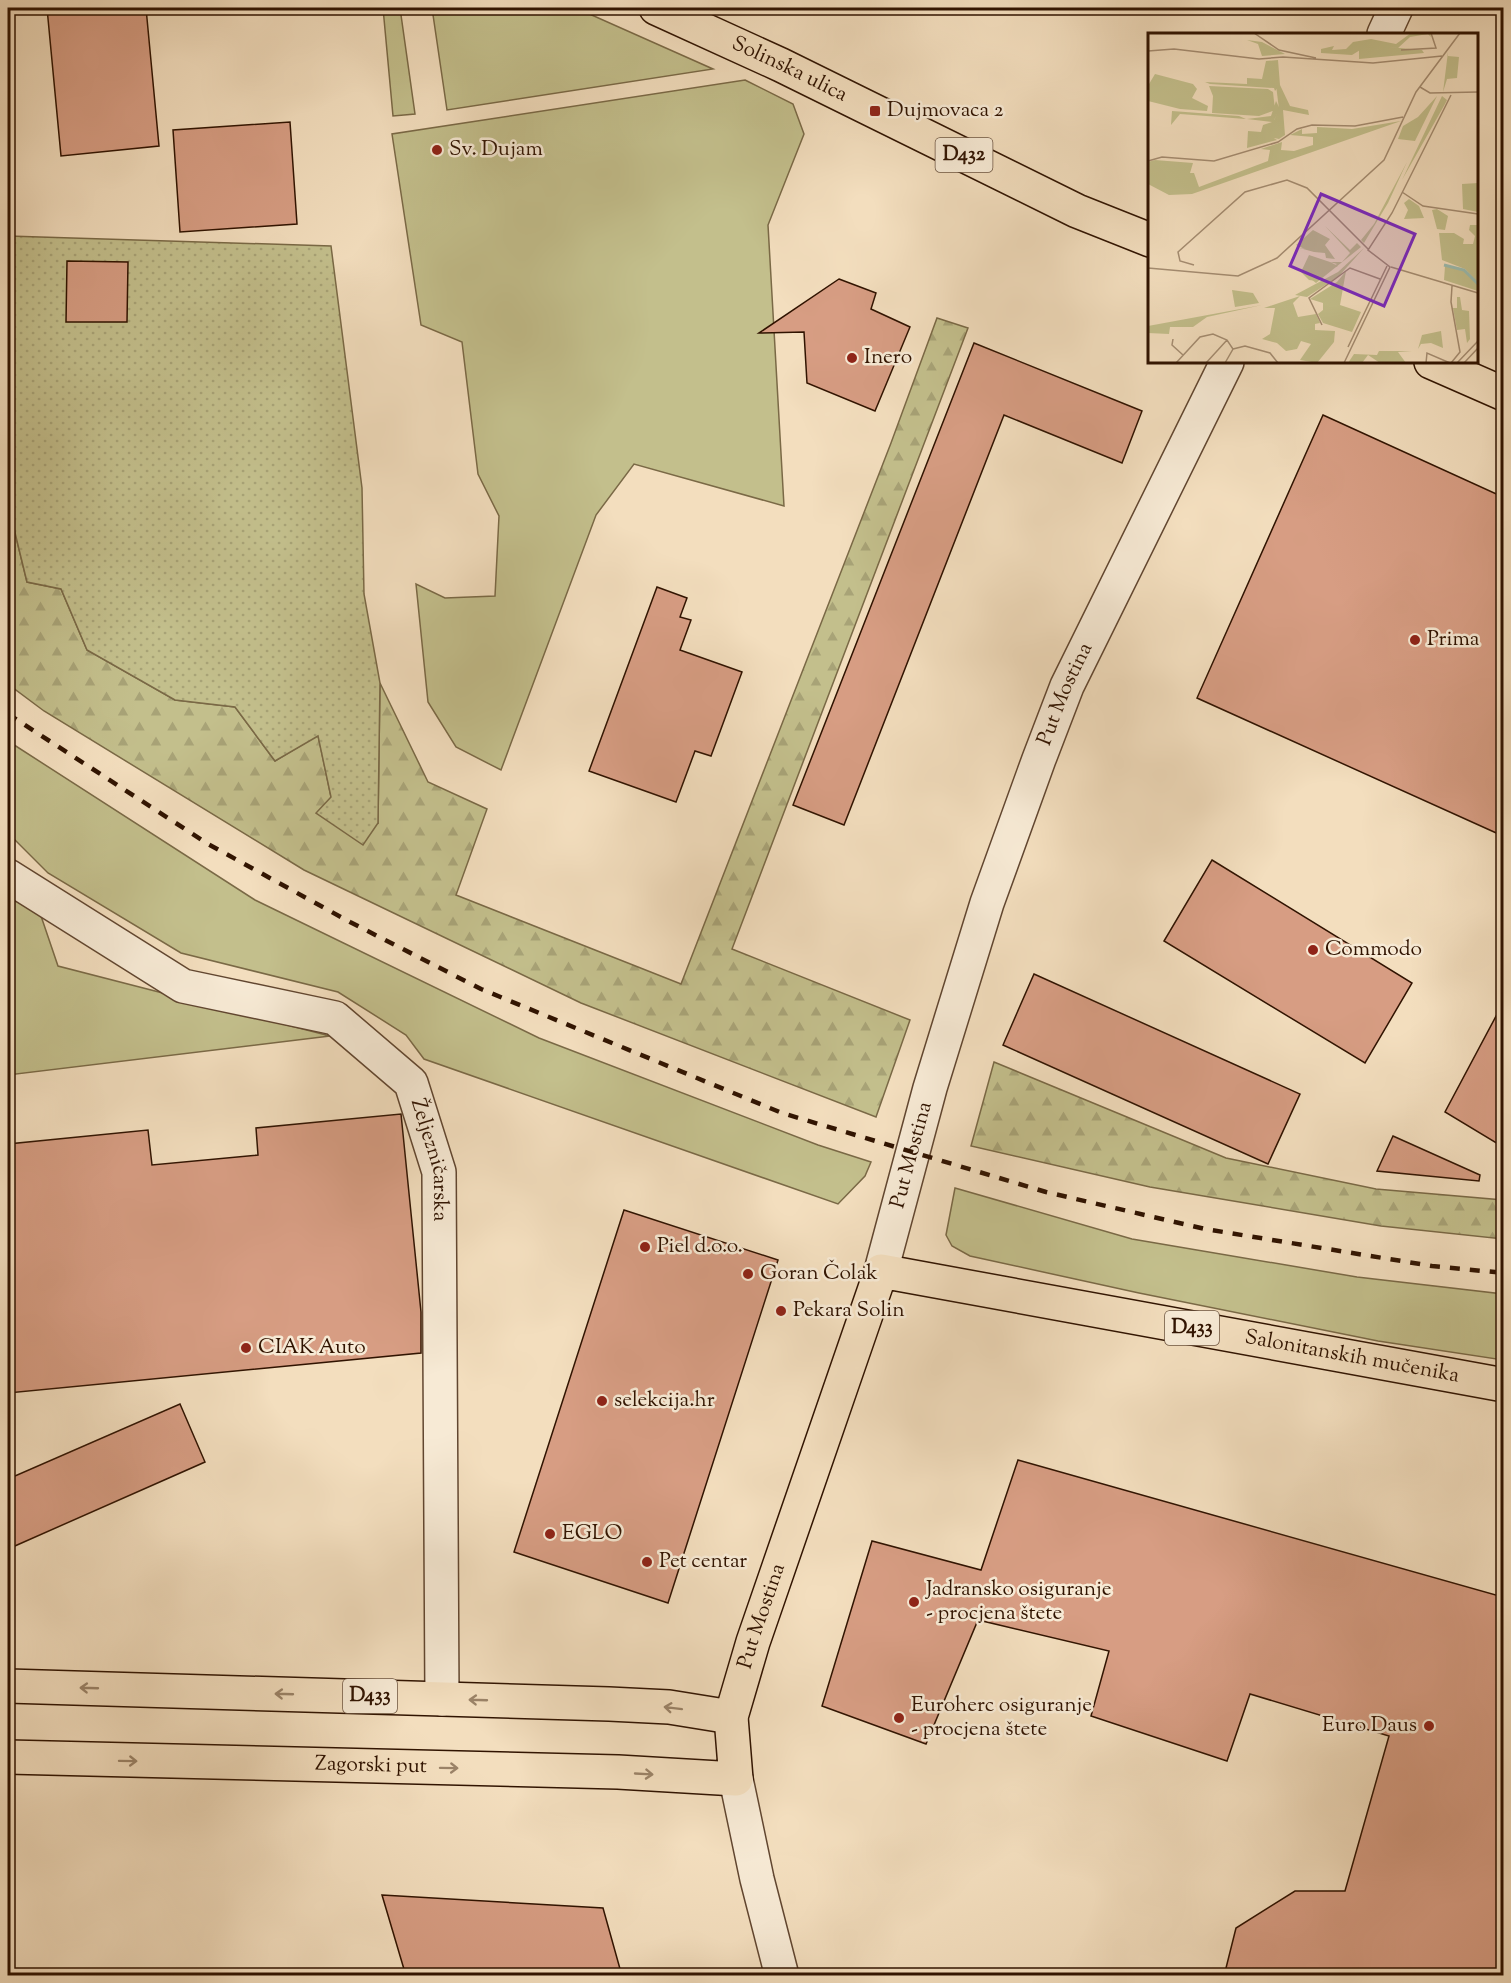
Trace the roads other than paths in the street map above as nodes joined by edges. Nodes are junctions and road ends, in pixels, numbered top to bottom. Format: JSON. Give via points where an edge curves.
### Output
{"nodes":[{"id":1,"x":656,"y":8,"type":"edge"},
{"id":2,"x":1396,"y":8,"type":"edge"},
{"id":3,"x":1384,"y":33,"type":"edge"},
{"id":4,"x":1148,"y":240,"type":"edge"},
{"id":5,"x":1227,"y":363,"type":"edge"},
{"id":6,"x":1433,"y":363,"type":"edge"},
{"id":7,"x":1503,"y":394,"type":"edge"},
{"id":8,"x":8,"y":876,"type":"edge"},
{"id":9,"x":881,"y":1270,"type":"junction"},
{"id":10,"x":1503,"y":1385,"type":"edge"},
{"id":11,"x":8,"y":1686,"type":"edge"},
{"id":12,"x":442,"y":1699,"type":"junction"},
{"id":13,"x":731,"y":1717,"type":"junction"},
{"id":14,"x":8,"y":1757,"type":"edge"},
{"id":15,"x":736,"y":1779,"type":"junction"},
{"id":16,"x":782,"y":1976,"type":"edge"}],
"edges":[{"from":1,"to":4,"type":"main road","name":"Solinska ulica","number":"D432","via":[[1077,211]]},
{"from":2,"to":3,"type":"street"},
{"from":5,"to":9,"type":"street","name":"Put Mostina","via":[[1067,686],[1039,759],[987,903],[930,1088]]},
{"from":6,"to":7,"type":"main road"},
{"from":8,"to":12,"type":"street","name":"Željezničarska","via":[[183,986],[335,1018],[411,1083],[439,1172]]},
{"from":9,"to":10,"type":"main road","name":"Salonitanskih mučenika","number":"D433"},
{"from":9,"to":13,"type":"main road","name":"Put Mostina","via":[[753,1642]]},
{"from":12,"to":11,"type":"main road","number":"D433","one_way":true},
{"from":13,"to":12,"type":"main road","number":"D433","one_way":true,"via":[[669,1707]]},
{"from":13,"to":15,"type":"main road","name":"Put Mostina"},
{"from":14,"to":15,"type":"main road","name":"Zagorski put","one_way":true,"via":[[618,1772]]},
{"from":15,"to":16,"type":"street","name":"Put Mostina"}]}
